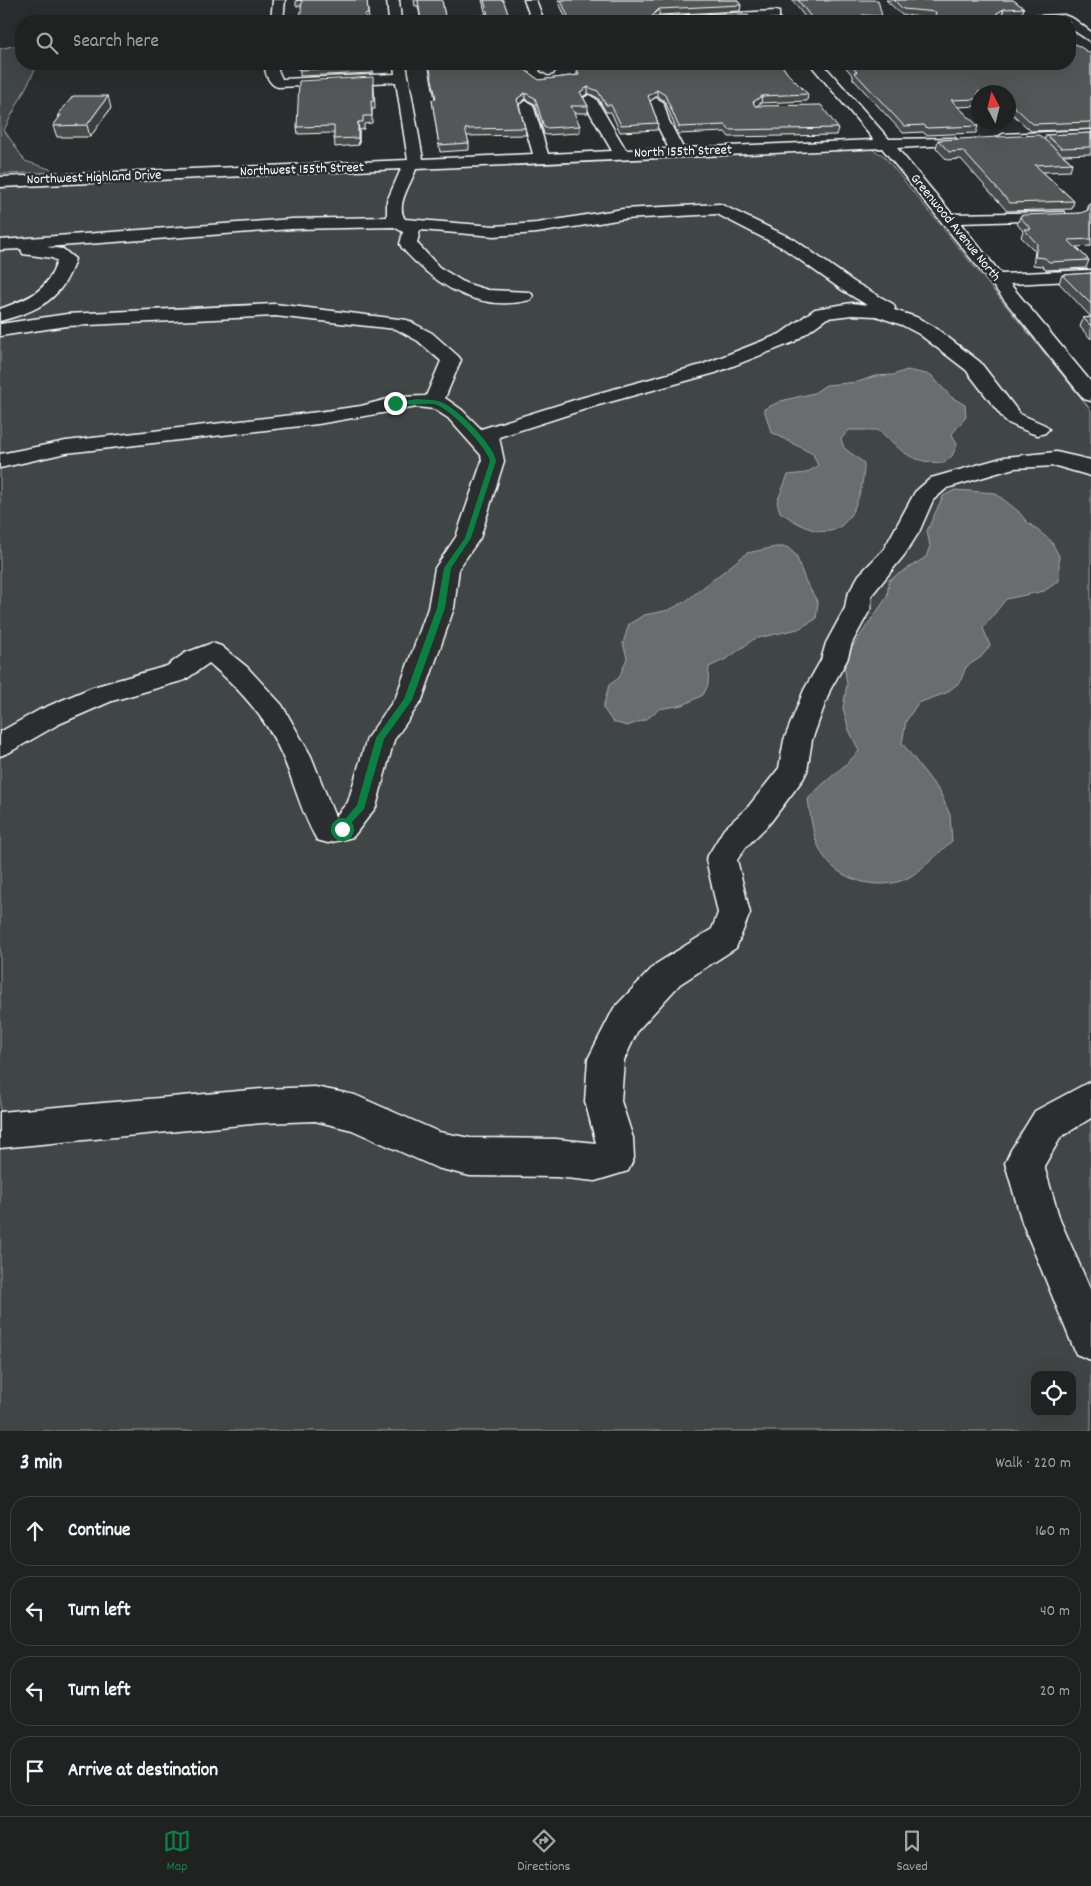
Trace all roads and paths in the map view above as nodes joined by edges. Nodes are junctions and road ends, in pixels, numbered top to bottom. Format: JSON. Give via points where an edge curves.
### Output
{"nodes":[{"id":1,"x":279,"y":0,"type":"edge"},
{"id":2,"x":392,"y":0,"type":"edge"},
{"id":3,"x":530,"y":0,"type":"edge"},
{"id":4,"x":762,"y":0,"type":"edge"},
{"id":5,"x":1052,"y":9,"type":"dead end"},
{"id":6,"x":278,"y":15,"type":"edge"},
{"id":7,"x":394,"y":15,"type":"edge"},
{"id":8,"x":536,"y":15,"type":"edge"},
{"id":9,"x":774,"y":15,"type":"edge"},
{"id":10,"x":1060,"y":15,"type":"edge"},
{"id":11,"x":1076,"y":27,"type":"edge"},
{"id":12,"x":1091,"y":38,"type":"edge"},
{"id":13,"x":1091,"y":45,"type":"edge"},
{"id":14,"x":1077,"y":46,"type":"edge"},
{"id":15,"x":270,"y":70,"type":"edge"},
{"id":16,"x":821,"y":70,"type":"edge"},
{"id":17,"x":400,"y":71,"type":"edge"},
{"id":18,"x":590,"y":100,"type":"edge"},
{"id":19,"x":656,"y":102,"type":"edge"},
{"id":20,"x":526,"y":105,"type":"edge"},
{"id":21,"x":852,"y":105,"type":"junction"},
{"id":22,"x":834,"y":106,"type":"dead end"},
{"id":23,"x":1091,"y":134,"type":"edge"},
{"id":24,"x":984,"y":139,"type":"edge"},
{"id":25,"x":956,"y":140,"type":"edge"},
{"id":26,"x":886,"y":143,"type":"junction"},
{"id":27,"x":678,"y":152,"type":"junction"},
{"id":28,"x":621,"y":154,"type":"junction"},
{"id":29,"x":542,"y":158,"type":"junction"},
{"id":30,"x":91,"y":160,"type":"dead end"},
{"id":31,"x":413,"y":165,"type":"junction"},
{"id":32,"x":187,"y":175,"type":"joint"},
{"id":33,"x":74,"y":179,"type":"junction"},
{"id":34,"x":0,"y":182,"type":"edge"},
{"id":35,"x":1078,"y":214,"type":"edge"},
{"id":36,"x":947,"y":218,"type":"junction"},
{"id":37,"x":400,"y":223,"type":"junction"},
{"id":38,"x":0,"y":246,"type":"edge"},
{"id":39,"x":1091,"y":275,"type":"edge"},
{"id":40,"x":997,"y":279,"type":"junction"},
{"id":41,"x":524,"y":296,"type":"dead end"},
{"id":42,"x":0,"y":315,"type":"edge"},
{"id":43,"x":0,"y":330,"type":"edge"},
{"id":44,"x":975,"y":370,"type":"junction"},
{"id":45,"x":1091,"y":395,"type":"edge"},
{"id":46,"x":433,"y":402,"type":"junction"},
{"id":47,"x":1038,"y":429,"type":"dead end"},
{"id":48,"x":492,"y":454,"type":"junction"},
{"id":49,"x":0,"y":462,"type":"edge"},
{"id":50,"x":1091,"y":469,"type":"edge"},
{"id":51,"x":0,"y":745,"type":"edge"},
{"id":52,"x":1091,"y":1098,"type":"edge"},
{"id":53,"x":0,"y":1130,"type":"edge"},
{"id":54,"x":1091,"y":1339,"type":"edge"}],
"edges":[{"from":1,"to":6,"type":"street"},
{"from":2,"to":7,"type":"street"},
{"from":3,"to":8,"type":"street"},
{"from":4,"to":9,"type":"street"},
{"from":5,"to":10,"type":"street"},
{"from":11,"to":12,"type":"street"},
{"from":13,"to":14,"type":"street"},
{"from":15,"to":17,"type":"street","via":[[278,83]]},
{"from":16,"to":21,"type":"street","name":"Greenwood Avenue North"},
{"from":17,"to":31,"type":"street"},
{"from":18,"to":28,"type":"street"},
{"from":19,"to":27,"type":"street"},
{"from":20,"to":29,"type":"street"},
{"from":21,"to":22,"type":"street"},
{"from":21,"to":26,"type":"street","name":"Greenwood Avenue North"},
{"from":23,"to":24,"type":"street"},
{"from":25,"to":26,"type":"street","name":"North 155th Street"},
{"from":26,"to":27,"type":"street","name":"North 155th Street"},
{"from":26,"to":36,"type":"street","name":"Greenwood Avenue North"},
{"from":27,"to":28,"type":"street","name":"North 155th Street"},
{"from":28,"to":29,"type":"street","name":"North 155th Street"},
{"from":29,"to":31,"type":"street","name":"North 155th Street"},
{"from":30,"to":33,"type":"street"},
{"from":31,"to":32,"type":"street","name":"Northwest 155th Street"},
{"from":31,"to":37,"type":"street","via":[[396,196],[394,210]]},
{"from":32,"to":33,"type":"street","name":"Northwest Highland Drive"},
{"from":33,"to":34,"type":"street","name":"Northwest Highland Drive"},
{"from":35,"to":36,"type":"street"},
{"from":36,"to":40,"type":"street","name":"Greenwood Avenue North"},
{"from":37,"to":38,"type":"street","via":[[292,224]]},
{"from":37,"to":41,"type":"street","via":[[412,231],[408,244],[416,253],[431,269],[458,287],[470,293],[496,297]]},
{"from":37,"to":44,"type":"street","via":[[494,231],[537,228],[623,214],[720,208],[789,244],[879,304],[957,338],[983,362]]},
{"from":38,"to":42,"type":"street","via":[[57,253],[66,259],[54,288],[21,308]]},
{"from":39,"to":40,"type":"street"},
{"from":40,"to":45,"type":"street","name":"Greenwood Avenue North"},
{"from":43,"to":46,"type":"street","via":[[67,320],[275,310],[400,324],[425,337],[451,360]]},
{"from":44,"to":47,"type":"street","via":[[1013,418]]},
{"from":44,"to":48,"type":"street","via":[[926,330],[909,321],[878,311],[822,312],[787,338],[708,369],[488,434]]},
{"from":46,"to":48,"type":"street","via":[[455,414]]},
{"from":46,"to":49,"type":"street","via":[[417,400],[363,412],[66,447]]},
{"from":48,"to":51,"type":"street","via":[[485,492],[468,538],[447,568],[441,608],[408,700],[380,738],[361,807],[342,829],[328,831],[316,815],[296,755],[270,710],[230,666],[212,652],[176,673],[103,694],[49,717]]},
{"from":50,"to":53,"type":"street","via":[[1062,460],[1013,462],[939,483],[923,498],[907,532],[859,596],[858,608],[817,690],[798,740],[793,770],[759,816],[734,838],[721,859],[734,913],[724,938],[668,974],[626,1019],[606,1059],[603,1101],[615,1138],[615,1158],[596,1162],[470,1157],[437,1150],[355,1113],[315,1104]]},
{"from":52,"to":54,"type":"street","via":[[1048,1124],[1024,1162],[1041,1222]]}]}
